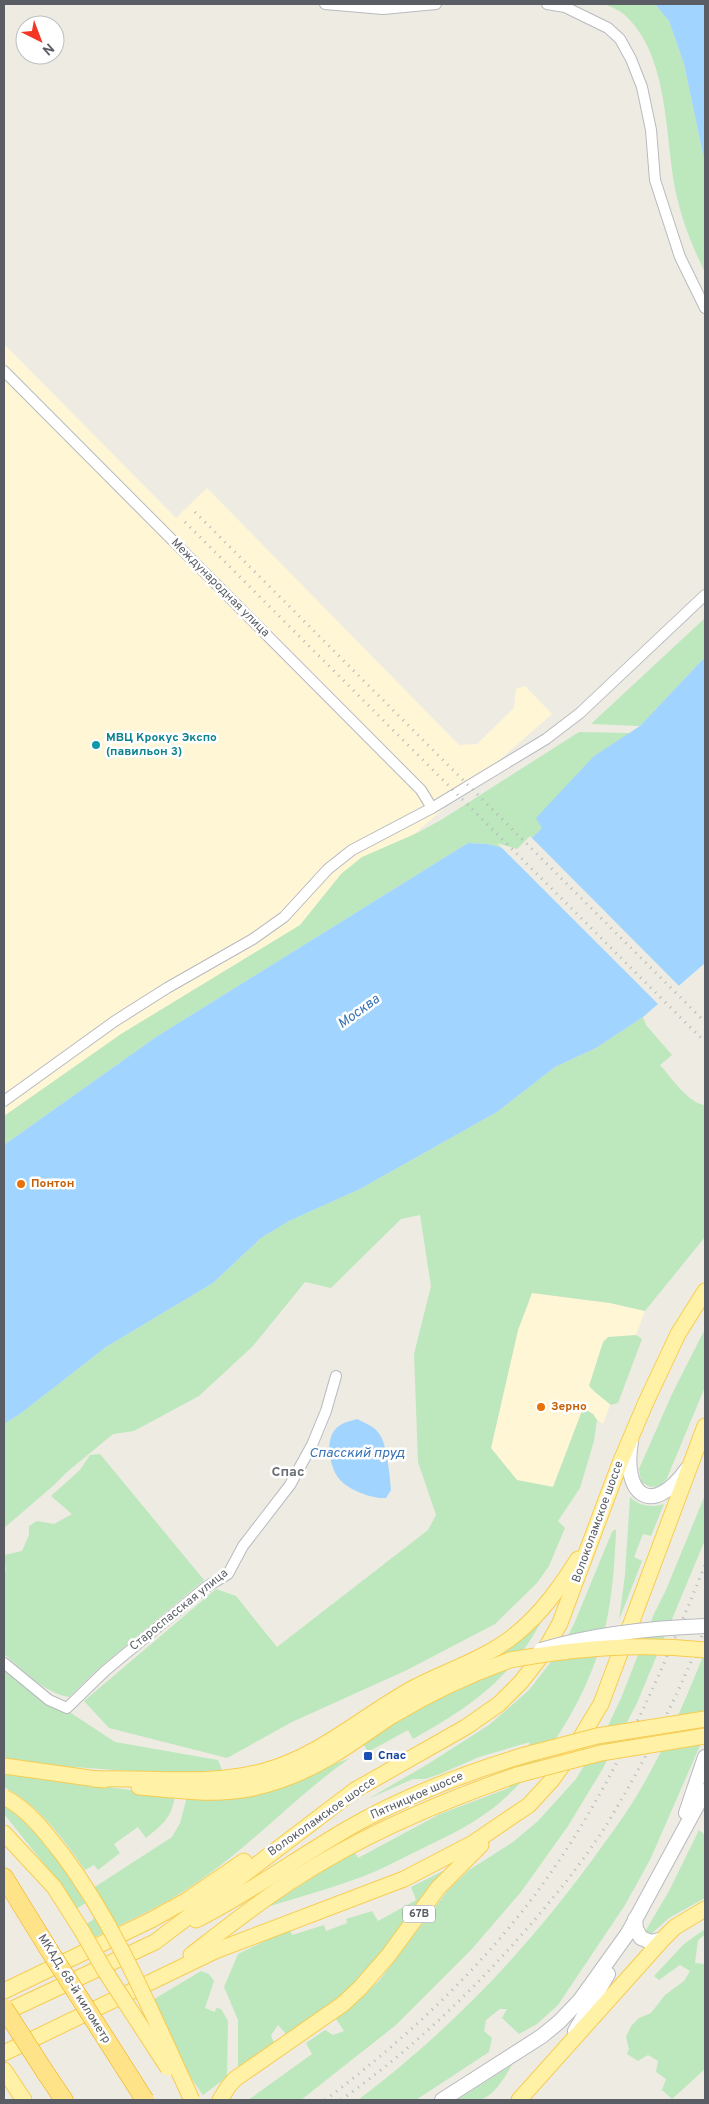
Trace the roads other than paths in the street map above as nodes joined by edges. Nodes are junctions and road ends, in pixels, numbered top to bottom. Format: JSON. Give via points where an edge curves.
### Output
{"nodes":[{"id":1,"x":325,"y":4,"type":"edge"},
{"id":2,"x":436,"y":4,"type":"edge"},
{"id":3,"x":547,"y":4,"type":"edge"},
{"id":4,"x":705,"y":308,"type":"edge"},
{"id":5,"x":4,"y":371,"type":"edge"},
{"id":6,"x":705,"y":595,"type":"edge"},
{"id":7,"x":432,"y":808,"type":"junction"},
{"id":8,"x":4,"y":1101,"type":"edge"},
{"id":9,"x":705,"y":1291,"type":"edge"},
{"id":10,"x":336,"y":1376,"type":"dead end"},
{"id":11,"x":705,"y":1426,"type":"edge"},
{"id":12,"x":633,"y":1431,"type":"junction"},
{"id":13,"x":689,"y":1466,"type":"junction"},
{"id":14,"x":592,"y":1537,"type":"junction"},
{"id":15,"x":705,"y":1626,"type":"edge"},
{"id":16,"x":705,"y":1650,"type":"edge"},
{"id":17,"x":510,"y":1660,"type":"junction"},
{"id":18,"x":4,"y":1663,"type":"edge"},
{"id":19,"x":705,"y":1719,"type":"edge"},
{"id":20,"x":705,"y":1736,"type":"edge"},
{"id":21,"x":705,"y":1757,"type":"edge"},
{"id":22,"x":4,"y":1766,"type":"edge"},
{"id":23,"x":94,"y":1778,"type":"junction"},
{"id":24,"x":355,"y":1790,"type":"junction"},
{"id":25,"x":705,"y":1792,"type":"edge"},
{"id":26,"x":4,"y":1798,"type":"edge"},
{"id":27,"x":515,"y":1816,"type":"junction"},
{"id":28,"x":4,"y":1833,"type":"edge"},
{"id":29,"x":678,"y":1840,"type":"junction"},
{"id":30,"x":4,"y":1877,"type":"edge"},
{"id":31,"x":705,"y":1909,"type":"edge"},
{"id":32,"x":636,"y":1919,"type":"junction"},
{"id":33,"x":628,"y":1933,"type":"junction"},
{"id":34,"x":663,"y":1939,"type":"junction"},
{"id":35,"x":155,"y":1942,"type":"junction"},
{"id":36,"x":170,"y":1972,"type":"junction"},
{"id":37,"x":4,"y":1990,"type":"edge"},
{"id":38,"x":4,"y":2008,"type":"edge"},
{"id":39,"x":4,"y":2013,"type":"edge"},
{"id":40,"x":567,"y":2044,"type":"junction"},
{"id":41,"x":4,"y":2053,"type":"edge"},
{"id":42,"x":4,"y":2070,"type":"edge"},
{"id":43,"x":24,"y":2100,"type":"edge"},
{"id":44,"x":64,"y":2100,"type":"edge"},
{"id":45,"x":145,"y":2100,"type":"edge"},
{"id":46,"x":191,"y":2100,"type":"edge"},
{"id":47,"x":220,"y":2100,"type":"edge"},
{"id":48,"x":442,"y":2100,"type":"edge"},
{"id":49,"x":519,"y":2100,"type":"edge"}],
"edges":[{"from":1,"to":2,"type":"street","via":[[383,10]]},
{"from":3,"to":4,"type":"street","via":[[565,8],[608,28],[620,39],[631,59],[642,87],[651,130],[655,180],[680,256]]},
{"from":5,"to":7,"type":"street","name":"Международная улица","via":[[421,790]]},
{"from":6,"to":7,"type":"street","via":[[580,713],[546,739]]},
{"from":7,"to":8,"type":"street","via":[[352,850],[328,869],[284,917],[115,1021]]},
{"from":9,"to":12,"type":"main road","name":"Волоколамское шоссе","via":[[662,1365]]},
{"from":10,"to":18,"type":"street","name":"Староспасская улица","via":[[312,1445],[290,1485],[243,1546],[228,1574],[206,1587],[104,1671],[67,1708],[49,1700]]},
{"from":11,"to":13,"type":"main road"},
{"from":12,"to":13,"type":"main road","via":[[629,1464],[631,1480],[640,1492],[654,1497],[661,1495],[678,1482]]},
{"from":12,"to":14,"type":"main road","name":"Волоколамское шоссе"},
{"from":13,"to":27,"type":"main road","via":[[601,1704],[552,1780]]},
{"from":14,"to":23,"type":"main road","via":[[547,1604],[514,1636],[380,1707],[301,1758],[264,1771],[209,1780]]},
{"from":14,"to":24,"type":"main road","name":"Волоколамское шоссе","via":[[560,1624],[522,1682],[466,1727]]},
{"from":15,"to":17,"type":"main road","bridge":true,"via":[[664,1628],[564,1643]]},
{"from":16,"to":17,"type":"main road","bridge":true,"via":[[663,1645],[615,1646]]},
{"from":17,"to":23,"type":"main road","via":[[426,1697],[311,1767],[270,1783],[248,1789],[192,1792],[139,1787]]},
{"from":19,"to":35,"type":"main road","name":"Пятницкое шоссе","bridge":true,"via":[[597,1736],[458,1776],[400,1801],[318,1846],[235,1899]]},
{"from":20,"to":36,"type":"main road","name":"Пятницкое шоссе","bridge":true,"via":[[601,1753],[517,1775],[458,1795],[364,1838],[301,1875],[237,1919]]},
{"from":21,"to":29,"type":"main road"},
{"from":22,"to":23,"type":"main road"},
{"from":24,"to":35,"type":"main road","name":"Волоколамское шоссе"},
{"from":24,"to":37,"type":"main road","via":[[187,1900]]},
{"from":25,"to":29,"type":"main road"},
{"from":26,"to":46,"type":"main road","bridge":true,"via":[[49,1836],[94,1900],[132,1969]]},
{"from":27,"to":36,"type":"main road","via":[[465,1848],[404,1879],[255,1934]]},
{"from":27,"to":47,"type":"main road","number":"67B","via":[[438,1888],[374,1974],[343,2004],[234,2079]]},
{"from":28,"to":46,"type":"main road","bridge":true,"via":[[54,1887],[105,1971]]},
{"from":29,"to":32,"type":"main road"},
{"from":30,"to":45,"type":"highway","name":"МКАД, 68-й километр","bridge":true},
{"from":31,"to":34,"type":"main road"},
{"from":32,"to":33,"type":"main road"},
{"from":32,"to":34,"type":"main road","via":[[636,1929],[641,1938],[651,1942]]},
{"from":33,"to":40,"type":"main road","via":[[608,1975]]},
{"from":33,"to":48,"type":"main road","via":[[580,2000],[559,2022]]},
{"from":34,"to":40,"type":"main road"},
{"from":35,"to":39,"type":"main road","name":"Волоколамское шоссе"},
{"from":36,"to":41,"type":"main road"},
{"from":38,"to":44,"type":"highway","bridge":true},
{"from":40,"to":49,"type":"main road"},
{"from":42,"to":43,"type":"main road"}]}
